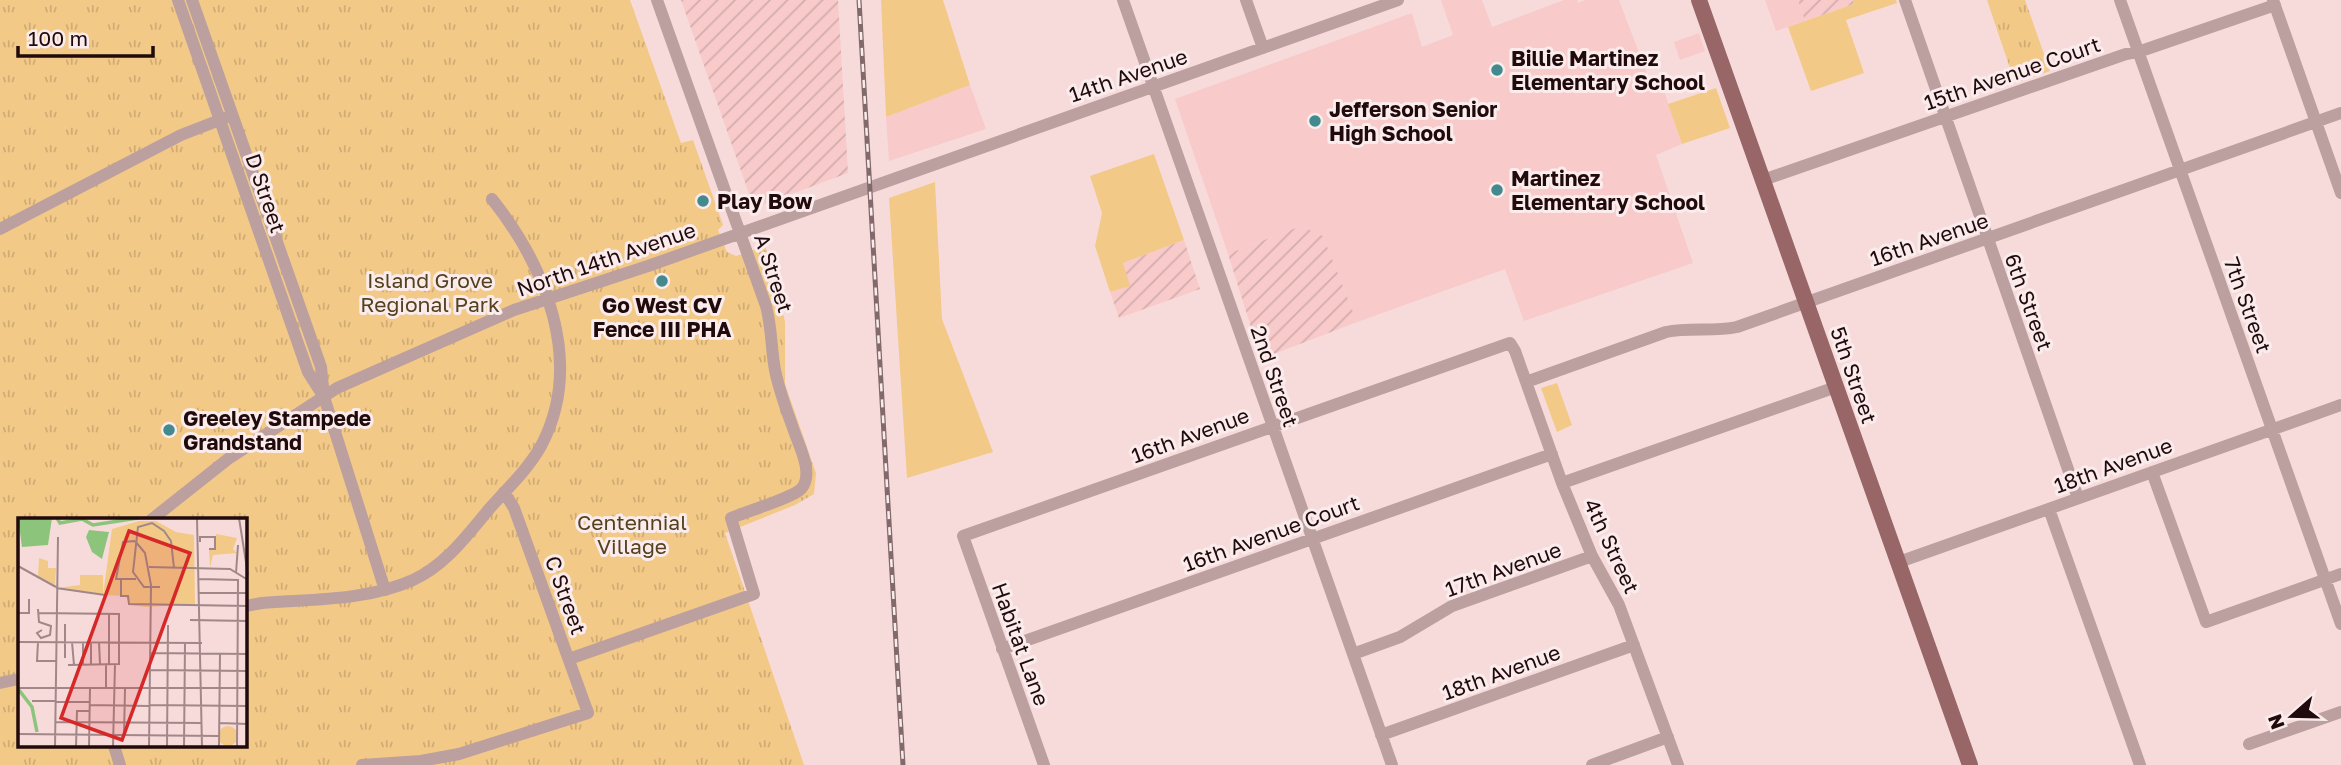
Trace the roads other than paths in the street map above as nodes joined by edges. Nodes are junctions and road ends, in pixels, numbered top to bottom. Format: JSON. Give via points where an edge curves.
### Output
{"nodes":[{"id":1,"x":178,"y":0,"type":"edge"},
{"id":2,"x":192,"y":0,"type":"edge"},
{"id":3,"x":657,"y":0,"type":"edge"},
{"id":4,"x":1123,"y":0,"type":"edge"},
{"id":5,"x":1246,"y":0,"type":"edge"},
{"id":6,"x":1398,"y":0,"type":"edge"},
{"id":7,"x":1699,"y":0,"type":"edge"},
{"id":8,"x":1905,"y":0,"type":"edge"},
{"id":9,"x":2120,"y":0,"type":"edge"},
{"id":10,"x":2274,"y":3,"type":"edge"},
{"id":11,"x":1263,"y":48,"type":"junction"},
{"id":12,"x":2138,"y":52,"type":"junction"},
{"id":13,"x":1153,"y":86,"type":"junction"},
{"id":14,"x":2341,"y":113,"type":"edge"},
{"id":15,"x":1945,"y":118,"type":"junction"},
{"id":16,"x":222,"y":119,"type":"junction"},
{"id":17,"x":2316,"y":122,"type":"junction"},
{"id":18,"x":2180,"y":171,"type":"junction"},
{"id":19,"x":1763,"y":180,"type":"junction"},
{"id":20,"x":870,"y":187,"type":"joint"},
{"id":21,"x":2341,"y":193,"type":"edge"},
{"id":22,"x":492,"y":199,"type":"dead end"},
{"id":23,"x":0,"y":229,"type":"edge"},
{"id":24,"x":741,"y":233,"type":"junction"},
{"id":25,"x":1987,"y":240,"type":"junction"},
{"id":26,"x":548,"y":300,"type":"junction"},
{"id":27,"x":1807,"y":303,"type":"junction"},
{"id":28,"x":1510,"y":343,"type":"joint"},
{"id":29,"x":1527,"y":382,"type":"junction"},
{"id":30,"x":1836,"y":387,"type":"junction"},
{"id":31,"x":324,"y":397,"type":"junction"},
{"id":32,"x":2341,"y":405,"type":"edge"},
{"id":33,"x":1272,"y":427,"type":"junction"},
{"id":34,"x":2272,"y":429,"type":"junction"},
{"id":35,"x":1552,"y":454,"type":"junction"},
{"id":36,"x":2152,"y":472,"type":"junction"},
{"id":37,"x":1562,"y":483,"type":"junction"},
{"id":38,"x":504,"y":492,"type":"junction"},
{"id":39,"x":2078,"y":498,"type":"junction"},
{"id":40,"x":2049,"y":509,"type":"junction"},
{"id":41,"x":154,"y":518,"type":"edge"},
{"id":42,"x":962,"y":536,"type":"joint"},
{"id":43,"x":1312,"y":538,"type":"junction"},
{"id":44,"x":1592,"y":556,"type":"junction"},
{"id":45,"x":1899,"y":562,"type":"junction"},
{"id":46,"x":2341,"y":575,"type":"edge"},
{"id":47,"x":2326,"y":580,"type":"junction"},
{"id":48,"x":385,"y":590,"type":"junction"},
{"id":49,"x":247,"y":606,"type":"edge"},
{"id":50,"x":2341,"y":624,"type":"edge"},
{"id":51,"x":1634,"y":645,"type":"junction"},
{"id":52,"x":1002,"y":649,"type":"junction"},
{"id":53,"x":1353,"y":654,"type":"junction"},
{"id":54,"x":569,"y":659,"type":"junction"},
{"id":55,"x":18,"y":679,"type":"edge"},
{"id":56,"x":0,"y":683,"type":"edge"},
{"id":57,"x":2341,"y":712,"type":"edge"},
{"id":58,"x":1381,"y":735,"type":"junction"},
{"id":59,"x":1668,"y":737,"type":"junction"},
{"id":60,"x":2249,"y":744,"type":"dead end"},
{"id":61,"x":115,"y":748,"type":"edge"},
{"id":62,"x":2138,"y":764,"type":"edge"},
{"id":63,"x":120,"y":765,"type":"edge"},
{"id":64,"x":362,"y":765,"type":"edge"},
{"id":65,"x":1044,"y":765,"type":"edge"},
{"id":66,"x":1392,"y":765,"type":"edge"},
{"id":67,"x":1592,"y":765,"type":"edge"},
{"id":68,"x":1678,"y":765,"type":"edge"},
{"id":69,"x":1970,"y":765,"type":"edge"}],
"edges":[{"from":1,"to":16,"type":"street","name":"D Street"},
{"from":2,"to":16,"type":"street","name":"D Street"},
{"from":3,"to":24,"type":"street","name":"A Street"},
{"from":4,"to":13,"type":"street","name":"2nd Street"},
{"from":5,"to":11,"type":"street"},
{"from":6,"to":11,"type":"street","name":"14th Avenue"},
{"from":7,"to":19,"type":"main road","name":"5th Street"},
{"from":8,"to":15,"type":"street","name":"6th Street"},
{"from":9,"to":12,"type":"street","name":"7th Street"},
{"from":10,"to":12,"type":"street","name":"15th Avenue Court"},
{"from":10,"to":17,"type":"street"},
{"from":11,"to":13,"type":"street","name":"14th Avenue"},
{"from":12,"to":15,"type":"street","name":"15th Avenue Court"},
{"from":12,"to":18,"type":"street","name":"7th Street"},
{"from":13,"to":20,"type":"street","name":"14th Avenue"},
{"from":13,"to":33,"type":"street","name":"2nd Street"},
{"from":14,"to":17,"type":"street","name":"16th Avenue"},
{"from":15,"to":19,"type":"street","name":"15th Avenue Court"},
{"from":15,"to":25,"type":"street","name":"6th Street"},
{"from":16,"to":23,"type":"street","via":[[181,135]]},
{"from":16,"to":31,"type":"street","name":"D Street","via":[[321,368]]},
{"from":17,"to":18,"type":"street","name":"16th Avenue"},
{"from":17,"to":21,"type":"street"},
{"from":18,"to":25,"type":"street","name":"16th Avenue"},
{"from":18,"to":34,"type":"street","name":"7th Street"},
{"from":19,"to":27,"type":"main road","name":"5th Street"},
{"from":20,"to":24,"type":"street","name":"North 14th Avenue"},
{"from":22,"to":26,"type":"street","via":[[526,247]]},
{"from":24,"to":26,"type":"street","name":"North 14th Avenue"},
{"from":24,"to":54,"type":"street","name":"A Street","via":[[772,328],[779,389],[807,481],[795,494],[731,518],[754,594]]},
{"from":25,"to":27,"type":"street","name":"16th Avenue"},
{"from":25,"to":39,"type":"street","name":"6th Street"},
{"from":26,"to":31,"type":"street","name":"North 14th Avenue","via":[[514,310]]},
{"from":26,"to":38,"type":"street","via":[[558,334],[555,405],[541,446]]},
{"from":27,"to":29,"type":"street","name":"16th Avenue","via":[[1723,330],[1666,332]]},
{"from":27,"to":30,"type":"main road","name":"5th Street"},
{"from":28,"to":29,"type":"street","name":"4th Street"},
{"from":28,"to":33,"type":"street","name":"16th Avenue"},
{"from":29,"to":35,"type":"street","name":"4th Street"},
{"from":30,"to":37,"type":"street"},
{"from":30,"to":45,"type":"main road","name":"5th Street"},
{"from":31,"to":41,"type":"street","name":"North 14th Avenue","via":[[228,459]]},
{"from":31,"to":48,"type":"street","name":"D Street"},
{"from":32,"to":34,"type":"street","name":"18th Avenue"},
{"from":33,"to":42,"type":"street","name":"16th Avenue"},
{"from":33,"to":43,"type":"street","name":"2nd Street"},
{"from":34,"to":36,"type":"street","name":"18th Avenue"},
{"from":34,"to":47,"type":"street","name":"7th Street"},
{"from":35,"to":37,"type":"street","name":"4th Street"},
{"from":35,"to":43,"type":"street","name":"16th Avenue Court"},
{"from":36,"to":39,"type":"street","name":"18th Avenue"},
{"from":36,"to":47,"type":"street","via":[[2206,622]]},
{"from":37,"to":44,"type":"street","name":"4th Street"},
{"from":38,"to":48,"type":"street","via":[[441,563]]},
{"from":38,"to":54,"type":"street","name":"C Street","via":[[514,508]]},
{"from":39,"to":40,"type":"street","name":"18th Avenue"},
{"from":40,"to":45,"type":"street","name":"18th Avenue"},
{"from":40,"to":62,"type":"street"},
{"from":42,"to":52,"type":"street","name":"Habitat Lane"},
{"from":43,"to":52,"type":"street","name":"16th Avenue Court"},
{"from":43,"to":53,"type":"street","name":"2nd Street"},
{"from":44,"to":51,"type":"street","name":"4th Street","via":[[1619,605]]},
{"from":44,"to":53,"type":"street","name":"17th Avenue","via":[[1452,606],[1400,637]]},
{"from":45,"to":69,"type":"main road","name":"5th Street"},
{"from":46,"to":47,"type":"street"},
{"from":47,"to":50,"type":"street","name":"7th Street"},
{"from":48,"to":49,"type":"street"},
{"from":51,"to":58,"type":"street","name":"18th Avenue"},
{"from":51,"to":59,"type":"street","name":"4th Street"},
{"from":52,"to":65,"type":"street","name":"Habitat Lane"},
{"from":53,"to":58,"type":"street","name":"2nd Street"},
{"from":54,"to":64,"type":"street","name":"C Street","via":[[588,713],[459,754]]},
{"from":55,"to":56,"type":"street"},
{"from":57,"to":60,"type":"street"},
{"from":58,"to":66,"type":"street","name":"2nd Street"},
{"from":59,"to":67,"type":"street"},
{"from":59,"to":68,"type":"street","name":"4th Street"},
{"from":61,"to":63,"type":"street"}]}
